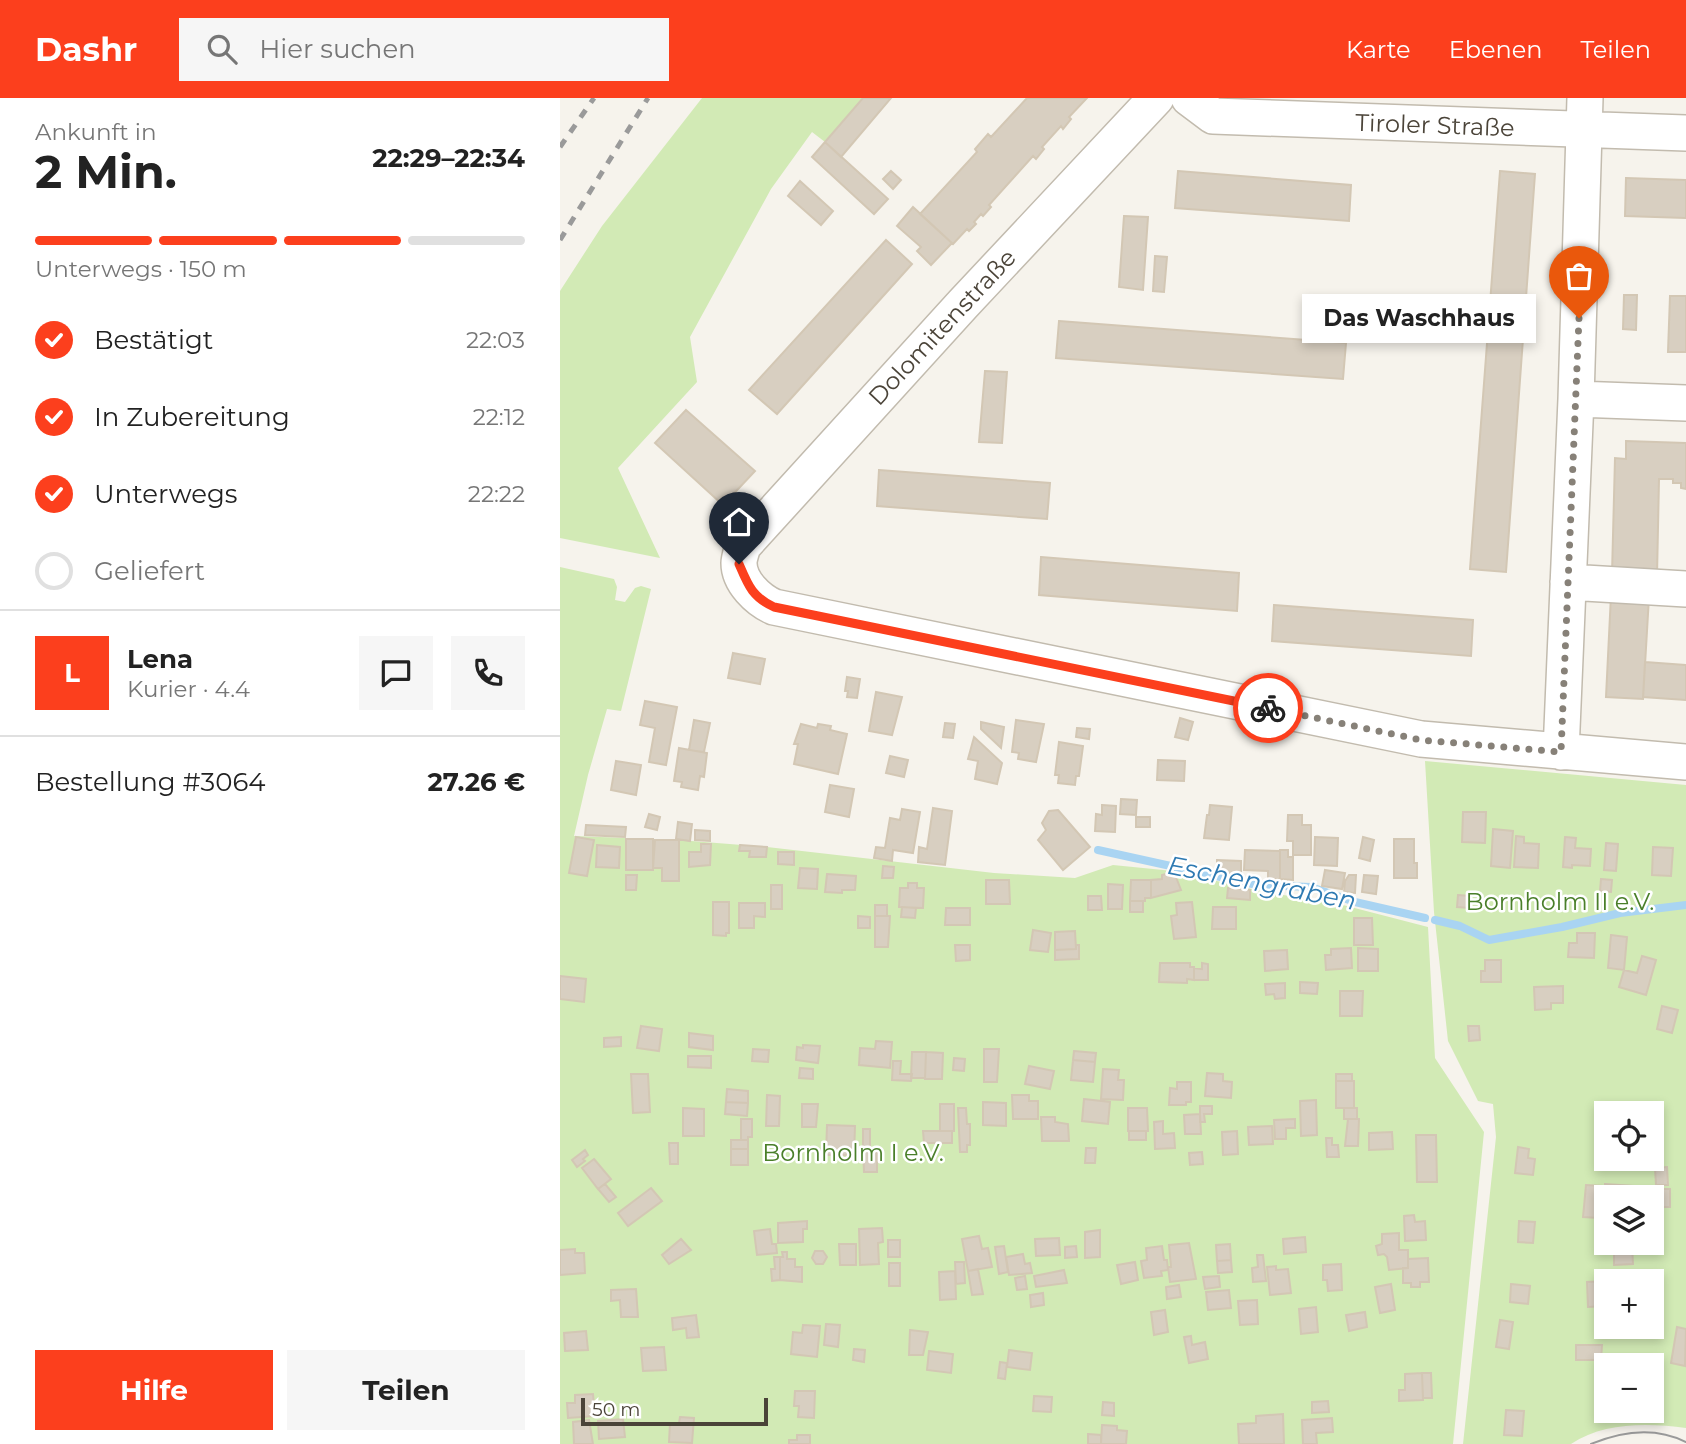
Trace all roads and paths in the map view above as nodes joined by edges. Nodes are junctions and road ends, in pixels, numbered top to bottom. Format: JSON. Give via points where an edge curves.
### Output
{"nodes":[{"id":1,"x":1156,"y":98,"type":"edge"},
{"id":2,"x":1189,"y":98,"type":"edge"},
{"id":3,"x":1585,"y":114,"type":"edge"},
{"id":4,"x":1686,"y":133,"type":"edge"},
{"id":5,"x":1576,"y":399,"type":"junction"},
{"id":6,"x":1686,"y":403,"type":"edge"},
{"id":7,"x":1569,"y":582,"type":"junction"},
{"id":8,"x":1686,"y":589,"type":"edge"},
{"id":9,"x":1561,"y":752,"type":"junction"},
{"id":10,"x":1686,"y":762,"type":"edge"}],
"edges":[{"from":1,"to":9,"type":"street","name":"Dolomitenstraße","via":[[743,545],[739,564],[748,585],[759,600],[774,607],[1421,740]]},
{"from":2,"to":3,"type":"street","name":"Tiroler Straße","via":[[1213,116]]},
{"from":3,"to":4,"type":"street","name":"Tiroler Straße"},
{"from":3,"to":5,"type":"street"},
{"from":5,"to":6,"type":"street"},
{"from":5,"to":7,"type":"street"},
{"from":7,"to":8,"type":"street"},
{"from":7,"to":9,"type":"street"},
{"from":9,"to":10,"type":"street"}]}
